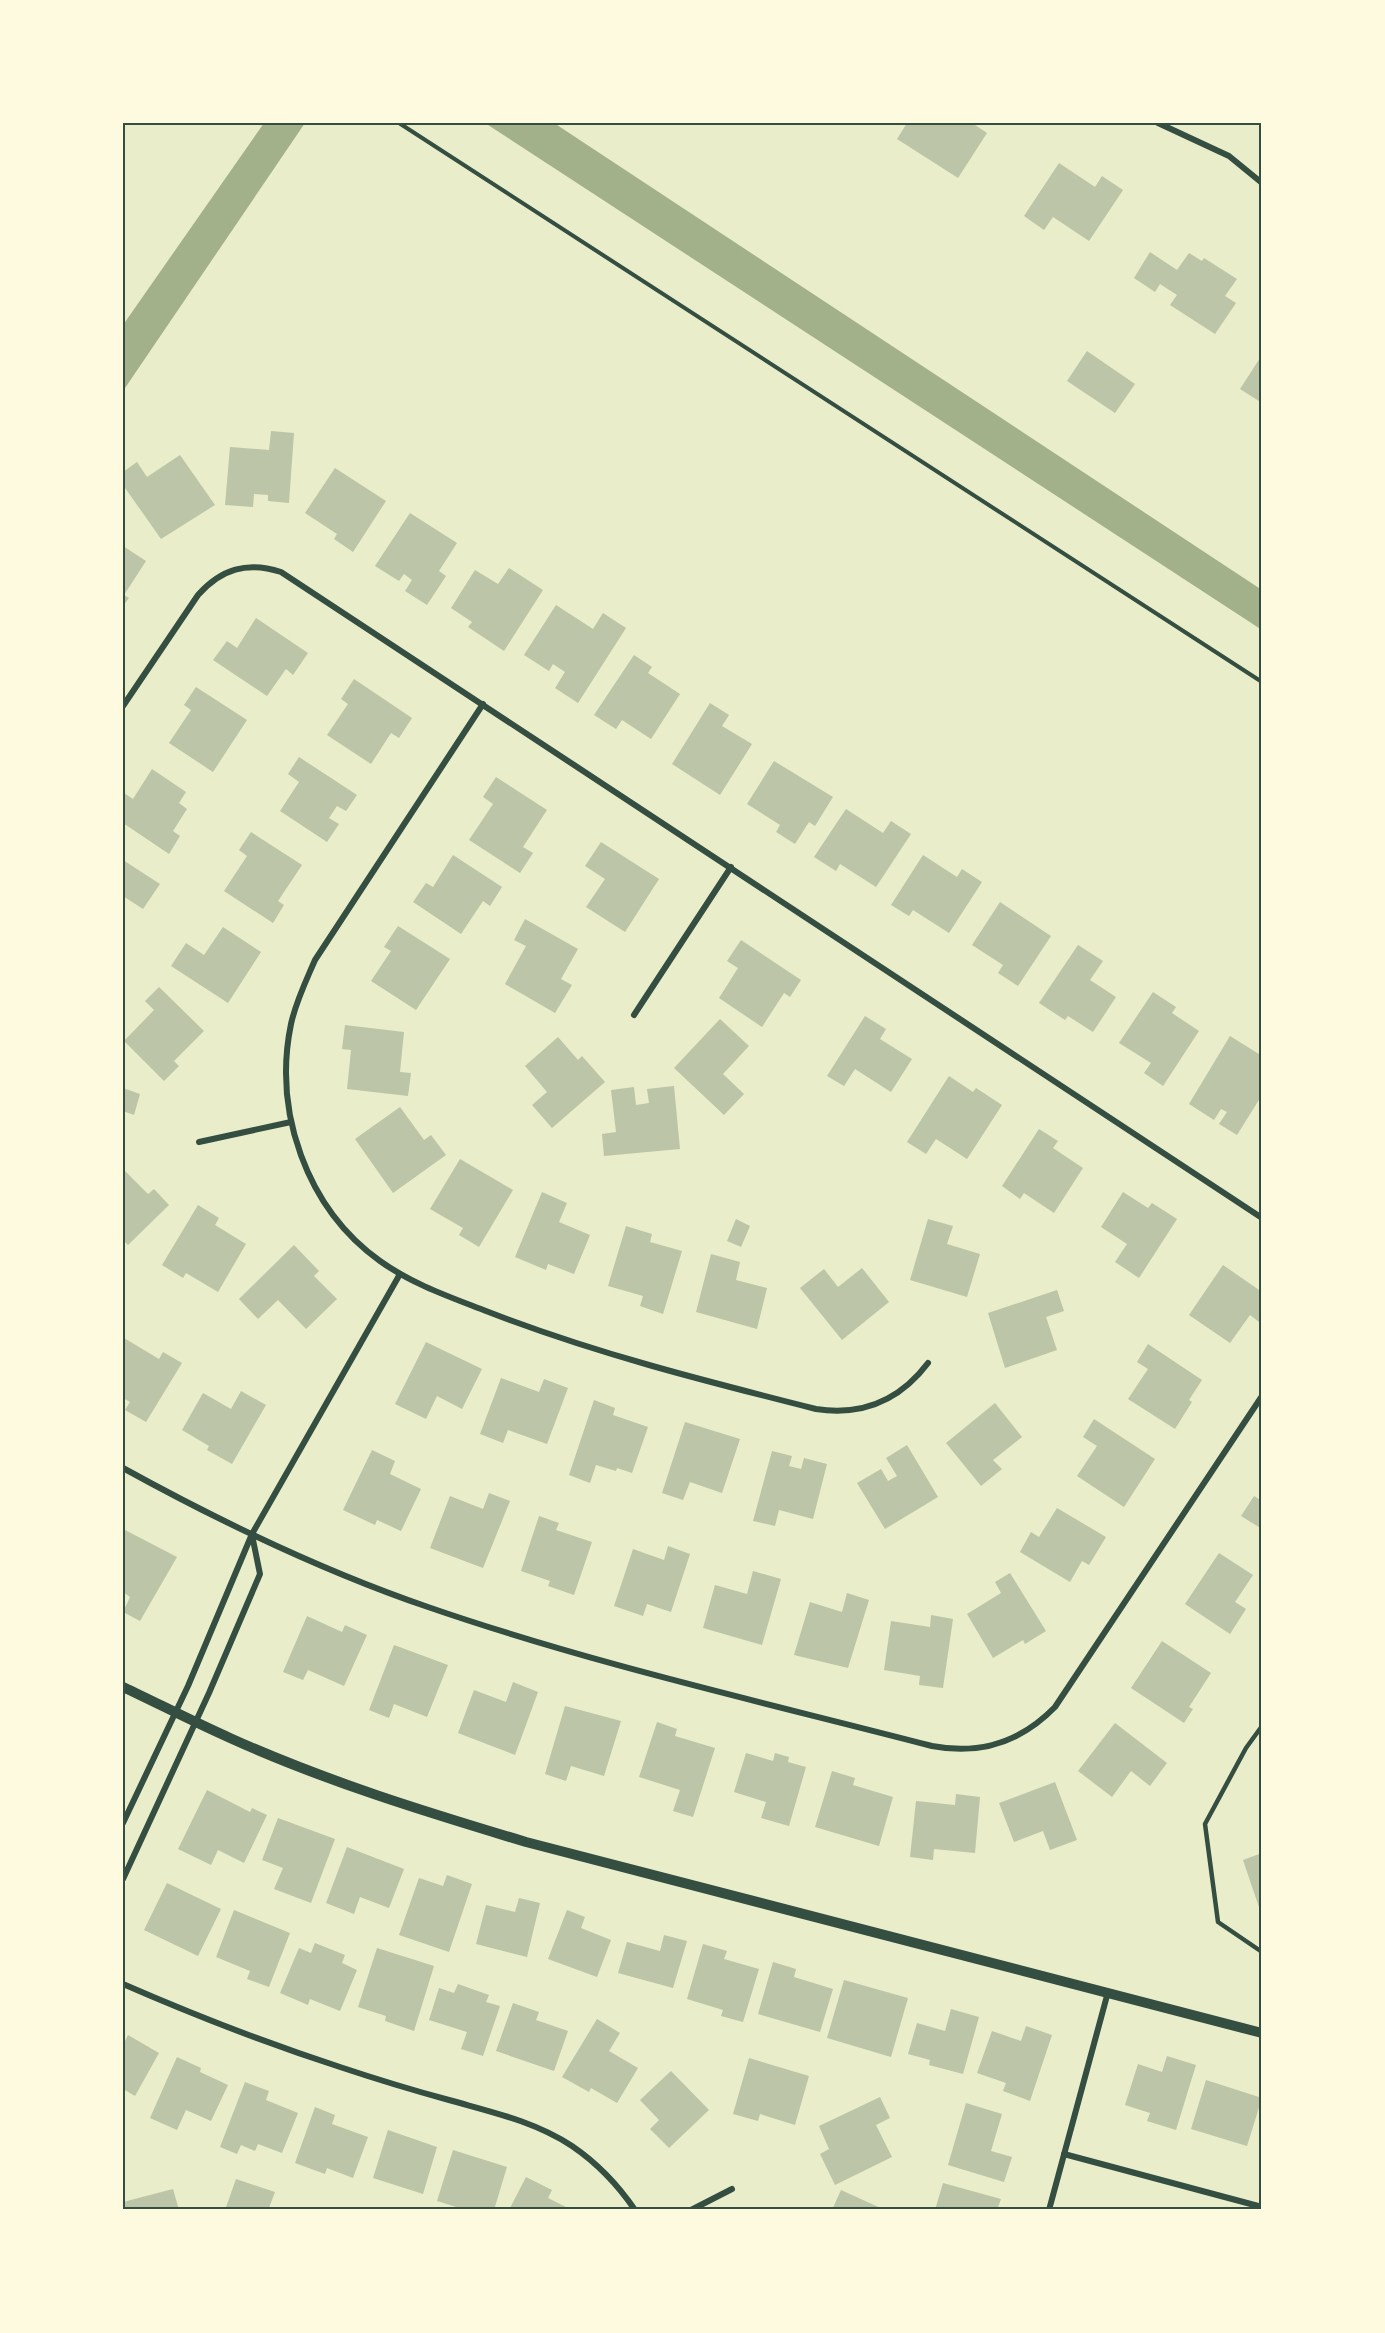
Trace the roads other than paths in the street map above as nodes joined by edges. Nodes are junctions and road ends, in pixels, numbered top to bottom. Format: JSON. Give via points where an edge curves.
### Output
{"nodes":[{"id":1,"x":1158,"y":123,"type":"edge"},
{"id":2,"x":1262,"y":183,"type":"edge"},
{"id":3,"x":483,"y":704,"type":"junction"},
{"id":4,"x":123,"y":706,"type":"edge"},
{"id":5,"x":732,"y":867,"type":"junction"},
{"id":6,"x":634,"y":1015,"type":"dead end"},
{"id":7,"x":291,"y":1122,"type":"junction"},
{"id":8,"x":199,"y":1142,"type":"dead end"},
{"id":9,"x":1262,"y":1218,"type":"edge"},
{"id":10,"x":400,"y":1274,"type":"junction"},
{"id":11,"x":928,"y":1363,"type":"dead end"},
{"id":12,"x":1262,"y":1396,"type":"edge"},
{"id":13,"x":123,"y":1468,"type":"edge"},
{"id":14,"x":252,"y":1534,"type":"junction"},
{"id":15,"x":123,"y":1687,"type":"edge"},
{"id":16,"x":174,"y":1712,"type":"junction"},
{"id":17,"x":194,"y":1721,"type":"junction"},
{"id":18,"x":1262,"y":1726,"type":"edge"},
{"id":19,"x":123,"y":1822,"type":"edge"},
{"id":20,"x":123,"y":1879,"type":"edge"},
{"id":21,"x":1262,"y":1952,"type":"edge"},
{"id":22,"x":123,"y":1984,"type":"edge"},
{"id":23,"x":1108,"y":1992,"type":"junction"},
{"id":24,"x":1262,"y":2033,"type":"edge"},
{"id":25,"x":1064,"y":2154,"type":"junction"},
{"id":26,"x":732,"y":2189,"type":"dead end"},
{"id":27,"x":1262,"y":2207,"type":"edge"},
{"id":28,"x":635,"y":2210,"type":"edge"},
{"id":29,"x":692,"y":2210,"type":"edge"},
{"id":30,"x":1049,"y":2210,"type":"edge"}],
"edges":[{"from":1,"to":2,"type":"street","via":[[1229,156]]},
{"from":3,"to":4,"type":"street","via":[[280,572],[250,566],[220,575],[198,595]]},
{"from":3,"to":5,"type":"street"},
{"from":3,"to":7,"type":"street","via":[[310,970],[291,1022],[286,1055]]},
{"from":5,"to":6,"type":"street"},
{"from":5,"to":9,"type":"street"},
{"from":7,"to":8,"type":"street"},
{"from":7,"to":10,"type":"street","via":[[300,1154],[332,1212],[353,1237]]},
{"from":10,"to":11,"type":"street","via":[[522,1325],[610,1354],[816,1409],[845,1411],[872,1406],[909,1385]]},
{"from":10,"to":14,"type":"street"},
{"from":12,"to":14,"type":"street","via":[[1055,1707],[1020,1736],[977,1749],[932,1746],[521,1638],[426,1606]]},
{"from":13,"to":14,"type":"street"},
{"from":14,"to":16,"type":"street"},
{"from":14,"to":17,"type":"street","via":[[260,1575]]},
{"from":15,"to":16,"type":"street"},
{"from":16,"to":17,"type":"street"},
{"from":16,"to":19,"type":"street"},
{"from":17,"to":20,"type":"street"},
{"from":17,"to":23,"type":"street","via":[[328,1778],[526,1842]]},
{"from":18,"to":21,"type":"lane","via":[[1205,1824],[1218,1922]]},
{"from":22,"to":28,"type":"street","via":[[237,2031],[544,2130],[599,2166]]},
{"from":23,"to":24,"type":"street"},
{"from":23,"to":25,"type":"street"},
{"from":25,"to":27,"type":"street"},
{"from":25,"to":30,"type":"street"},
{"from":26,"to":29,"type":"street"}]}
